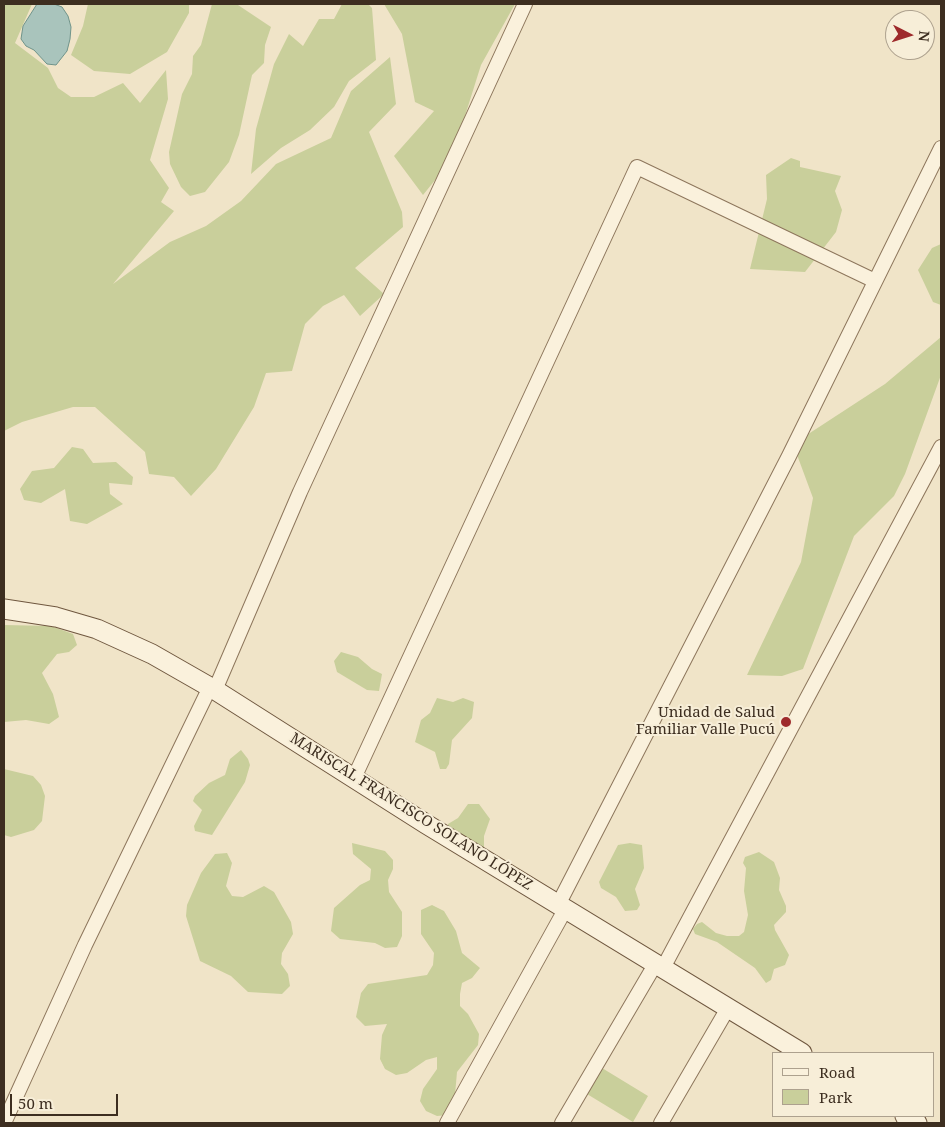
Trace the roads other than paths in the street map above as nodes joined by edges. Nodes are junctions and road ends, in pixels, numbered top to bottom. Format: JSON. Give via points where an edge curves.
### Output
{"nodes":[{"id":1,"x":525,"y":4,"type":"edge"},
{"id":2,"x":941,"y":148,"type":"edge"},
{"id":3,"x":875,"y":281,"type":"junction"},
{"id":4,"x":941,"y":447,"type":"edge"},
{"id":5,"x":4,"y":609,"type":"edge"},
{"id":6,"x":213,"y":689,"type":"junction"},
{"id":7,"x":354,"y":778,"type":"junction"},
{"id":8,"x":562,"y":906,"type":"junction"},
{"id":9,"x":659,"y":966,"type":"junction"},
{"id":10,"x":728,"y":1008,"type":"junction"},
{"id":11,"x":800,"y":1052,"type":"edge"},
{"id":12,"x":4,"y":1123,"type":"edge"},
{"id":13,"x":447,"y":1123,"type":"edge"},
{"id":14,"x":562,"y":1123,"type":"edge"},
{"id":15,"x":662,"y":1123,"type":"edge"}],
"edges":[{"from":1,"to":6,"type":"street"},
{"from":2,"to":3,"type":"street"},
{"from":3,"to":7,"type":"street","via":[[637,168]]},
{"from":3,"to":8,"type":"street"},
{"from":4,"to":9,"type":"street"},
{"from":5,"to":6,"type":"main road","name":"MARISCAL FRANCISCO SOLANO LÓPEZ","via":[[56,617],[97,629],[152,654]]},
{"from":6,"to":7,"type":"main road","name":"MARISCAL FRANCISCO SOLANO LÓPEZ"},
{"from":6,"to":12,"type":"street","via":[[85,945]]},
{"from":7,"to":8,"type":"main road","name":"MARISCAL FRANCISCO SOLANO LÓPEZ"},
{"from":8,"to":9,"type":"main road","name":"MARISCAL FRANCISCO SOLANO LÓPEZ"},
{"from":8,"to":13,"type":"street"},
{"from":9,"to":10,"type":"main road","name":"MARISCAL FRANCISCO SOLANO LÓPEZ"},
{"from":9,"to":14,"type":"street"},
{"from":10,"to":11,"type":"main road","name":"MARISCAL FRANCISCO SOLANO LÓPEZ"},
{"from":10,"to":15,"type":"street"}]}
